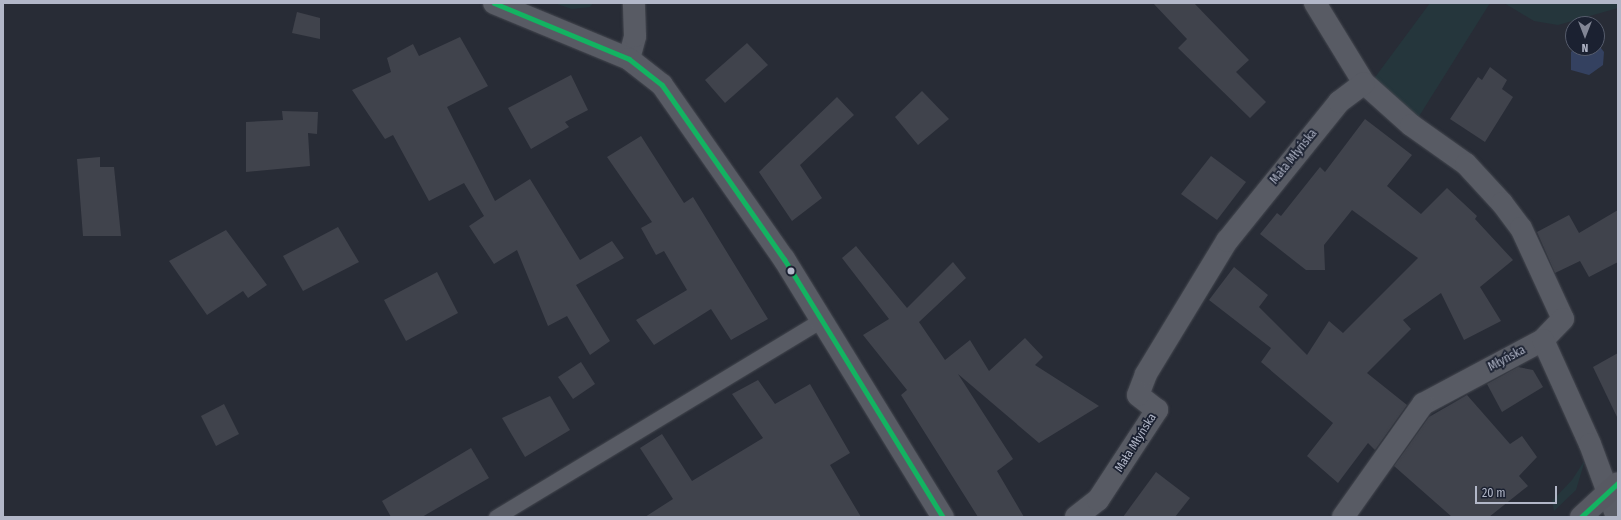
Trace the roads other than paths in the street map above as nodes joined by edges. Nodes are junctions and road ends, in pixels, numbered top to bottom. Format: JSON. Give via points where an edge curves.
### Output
{"nodes":[{"id":1,"x":494,"y":3,"type":"edge"},
{"id":2,"x":634,"y":3,"type":"edge"},
{"id":3,"x":1315,"y":3,"type":"edge"},
{"id":4,"x":629,"y":59,"type":"junction"},
{"id":5,"x":1364,"y":83,"type":"junction"},
{"id":6,"x":821,"y":320,"type":"junction"},
{"id":7,"x":1543,"y":340,"type":"junction"},
{"id":8,"x":1613,"y":488,"type":"edge"},
{"id":9,"x":496,"y":517,"type":"edge"},
{"id":10,"x":943,"y":517,"type":"edge"},
{"id":11,"x":1076,"y":517,"type":"edge"},
{"id":12,"x":1343,"y":517,"type":"edge"},
{"id":13,"x":1581,"y":517,"type":"edge"},
{"id":14,"x":1617,"y":517,"type":"edge"}],
"edges":[{"from":1,"to":4,"type":"street"},
{"from":2,"to":4,"type":"street","via":[[635,36]]},
{"from":3,"to":5,"type":"street"},
{"from":4,"to":6,"type":"street","via":[[662,85],[689,119]]},
{"from":5,"to":7,"type":"street","via":[[1411,125],[1466,164],[1521,228],[1563,319]]},
{"from":5,"to":11,"type":"street","name":"Mała Młyńska","via":[[1339,102],[1227,241],[1146,374],[1138,395],[1157,410],[1098,500]]},
{"from":6,"to":9,"type":"lane"},
{"from":6,"to":10,"type":"street"},
{"from":7,"to":8,"type":"street"},
{"from":7,"to":12,"type":"street","name":"Młyńska","via":[[1423,404]]},
{"from":8,"to":13,"type":"main road"},
{"from":8,"to":14,"type":"street"}]}
